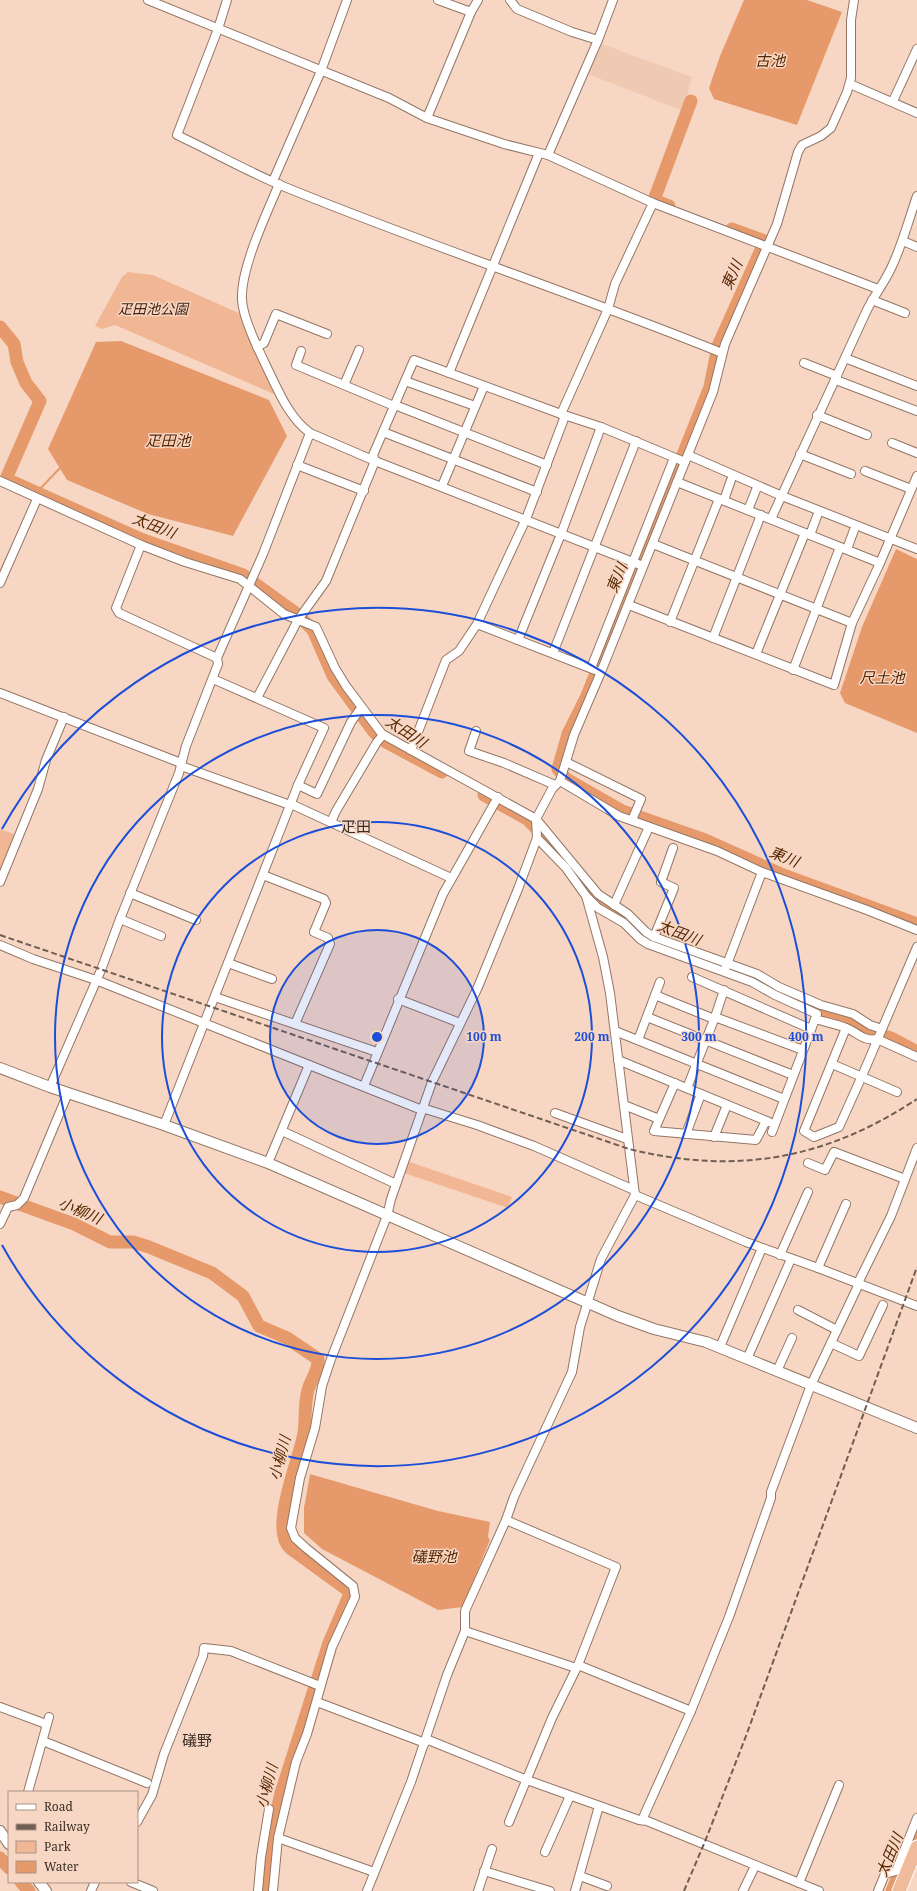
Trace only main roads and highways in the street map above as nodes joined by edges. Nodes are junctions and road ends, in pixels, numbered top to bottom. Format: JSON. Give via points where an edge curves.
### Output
{"nodes":[{"id":1,"x":917,"y":1847,"type":"edge"},
{"id":2,"x":899,"y":1891,"type":"edge"}],
"edges":[{"from":1,"to":2,"type":"highway"}]}
